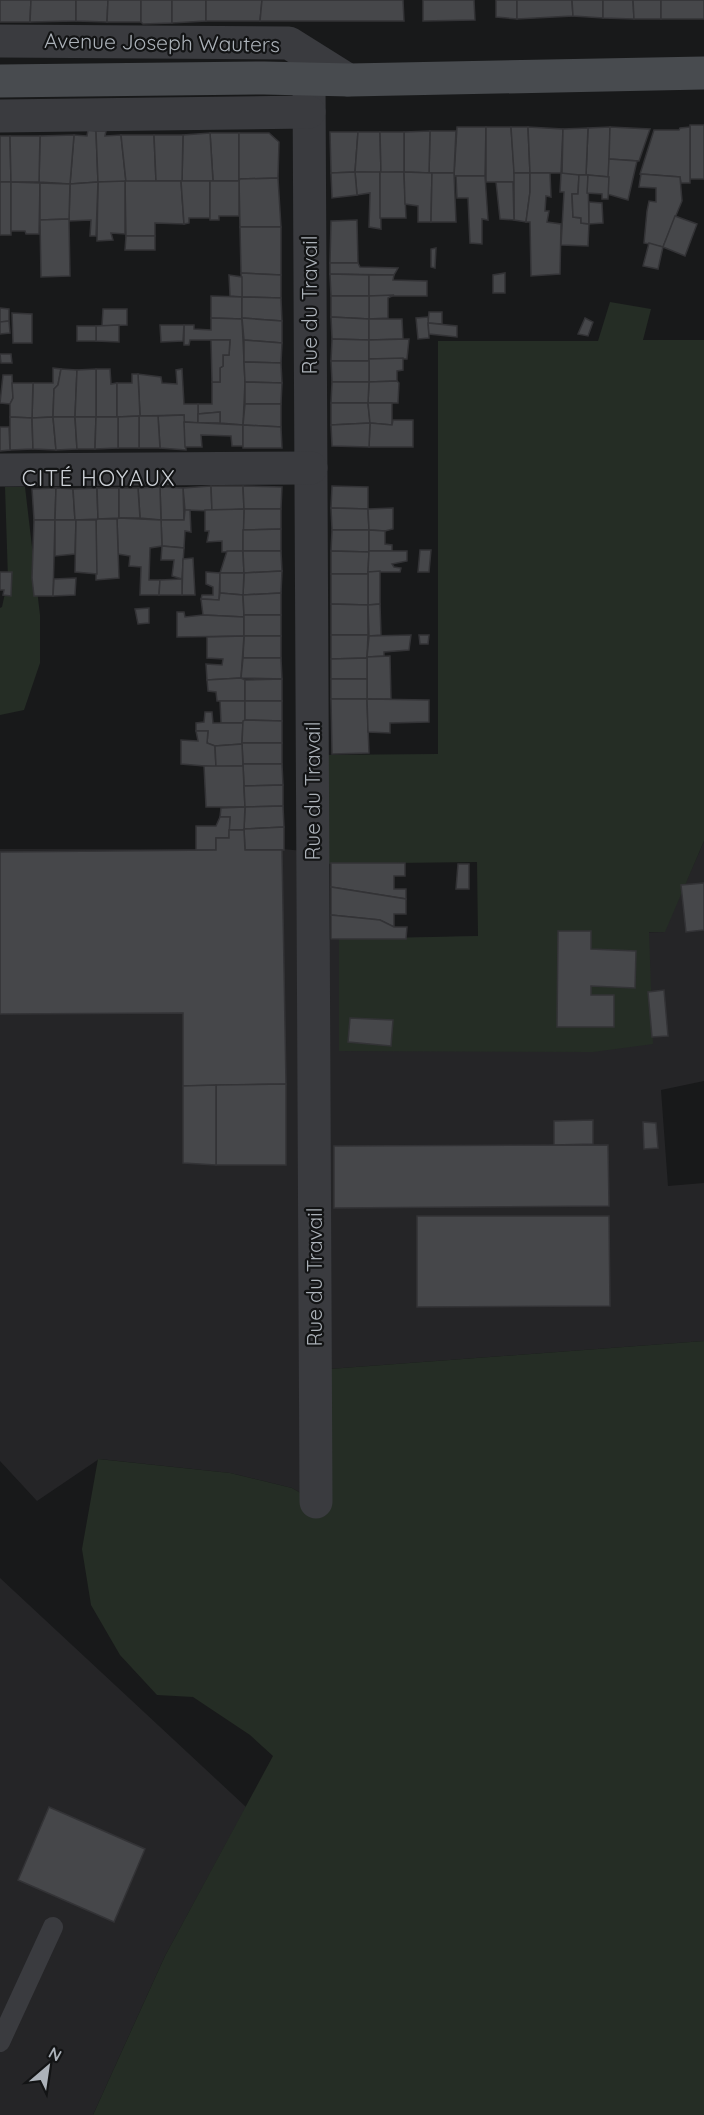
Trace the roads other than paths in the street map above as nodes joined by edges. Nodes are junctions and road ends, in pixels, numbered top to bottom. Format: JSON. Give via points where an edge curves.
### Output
{"nodes":[{"id":1,"x":0,"y":41,"type":"edge"},
{"id":2,"x":704,"y":73,"type":"edge"},
{"id":3,"x":309,"y":79,"type":"junction"},
{"id":4,"x":350,"y":80,"type":"junction"},
{"id":5,"x":0,"y":81,"type":"edge"},
{"id":6,"x":309,"y":112,"type":"junction"},
{"id":7,"x":0,"y":116,"type":"edge"},
{"id":8,"x":311,"y":468,"type":"junction"},
{"id":9,"x":0,"y":470,"type":"edge"},
{"id":10,"x":316,"y":1502,"type":"dead end"},
{"id":11,"x":53,"y":1927,"type":"dead end"},
{"id":12,"x":0,"y":2042,"type":"edge"}],
"edges":[{"from":1,"to":4,"type":"street","name":"Avenue Joseph Wauters","via":[[289,43]]},
{"from":2,"to":4,"type":"main road","name":"Avenue Joseph Wauters"},
{"from":3,"to":4,"type":"main road","name":"Avenue Joseph Wauters"},
{"from":3,"to":5,"type":"main road","name":"Avenue Joseph Wauters"},
{"from":3,"to":6,"type":"street","name":"Rue du Travail"},
{"from":6,"to":7,"type":"street"},
{"from":6,"to":8,"type":"street","name":"Rue du Travail"},
{"from":8,"to":9,"type":"street"},
{"from":8,"to":10,"type":"street","name":"Rue du Travail"},
{"from":11,"to":12,"type":"lane"}]}
